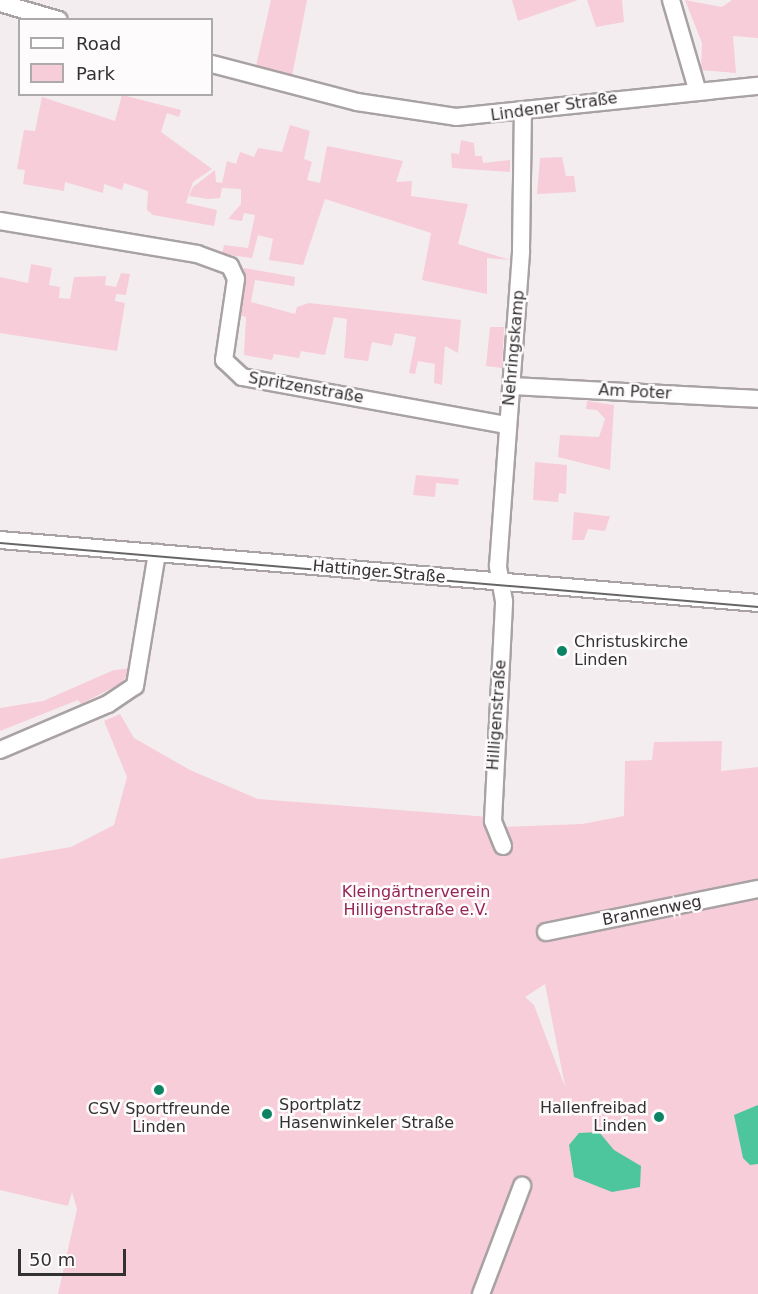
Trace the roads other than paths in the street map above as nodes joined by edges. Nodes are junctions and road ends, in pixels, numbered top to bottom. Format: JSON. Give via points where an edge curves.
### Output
{"nodes":[{"id":1,"x":671,"y":0,"type":"edge"},
{"id":2,"x":0,"y":3,"type":"edge"},
{"id":3,"x":52,"y":18,"type":"edge"},
{"id":4,"x":213,"y":64,"type":"edge"},
{"id":5,"x":758,"y":86,"type":"edge"},
{"id":6,"x":697,"y":89,"type":"junction"},
{"id":7,"x":523,"y":114,"type":"junction"},
{"id":8,"x":0,"y":221,"type":"edge"},
{"id":9,"x":512,"y":386,"type":"junction"},
{"id":10,"x":758,"y":399,"type":"edge"},
{"id":11,"x":507,"y":424,"type":"junction"},
{"id":12,"x":0,"y":540,"type":"edge"},
{"id":13,"x":157,"y":553,"type":"junction"},
{"id":14,"x":501,"y":582,"type":"junction"},
{"id":15,"x":758,"y":603,"type":"edge"},
{"id":16,"x":0,"y":750,"type":"edge"},
{"id":17,"x":503,"y":846,"type":"dead end"},
{"id":18,"x":758,"y":889,"type":"edge"},
{"id":19,"x":546,"y":932,"type":"dead end"},
{"id":20,"x":522,"y":1186,"type":"dead end"},
{"id":21,"x":481,"y":1294,"type":"edge"}],
"edges":[{"from":1,"to":6,"type":"street"},
{"from":2,"to":3,"type":"street"},
{"from":4,"to":7,"type":"street","name":"Lindener Straße","via":[[362,102],[456,117]]},
{"from":5,"to":6,"type":"street","name":"Lindener Straße"},
{"from":6,"to":7,"type":"street","name":"Lindener Straße"},
{"from":7,"to":9,"type":"street","name":"Nehringskamp"},
{"from":8,"to":11,"type":"street","name":"Spritzenstraße","via":[[197,255],[230,266],[236,279],[224,360],[242,376]]},
{"from":9,"to":10,"type":"street","name":"Am Poter"},
{"from":9,"to":11,"type":"street","name":"Nehringskamp"},
{"from":11,"to":14,"type":"street","name":"Nehringskamp"},
{"from":12,"to":13,"type":"street","name":"Hattinger Straße"},
{"from":13,"to":14,"type":"street","name":"Hattinger Straße"},
{"from":13,"to":16,"type":"street","via":[[135,686],[108,704]]},
{"from":14,"to":15,"type":"street","name":"Hattinger Straße"},
{"from":14,"to":17,"type":"street","name":"Hilligenstraße","via":[[504,602],[493,821]]},
{"from":18,"to":19,"type":"street","name":"Brannenweg"},
{"from":20,"to":21,"type":"street"}]}
